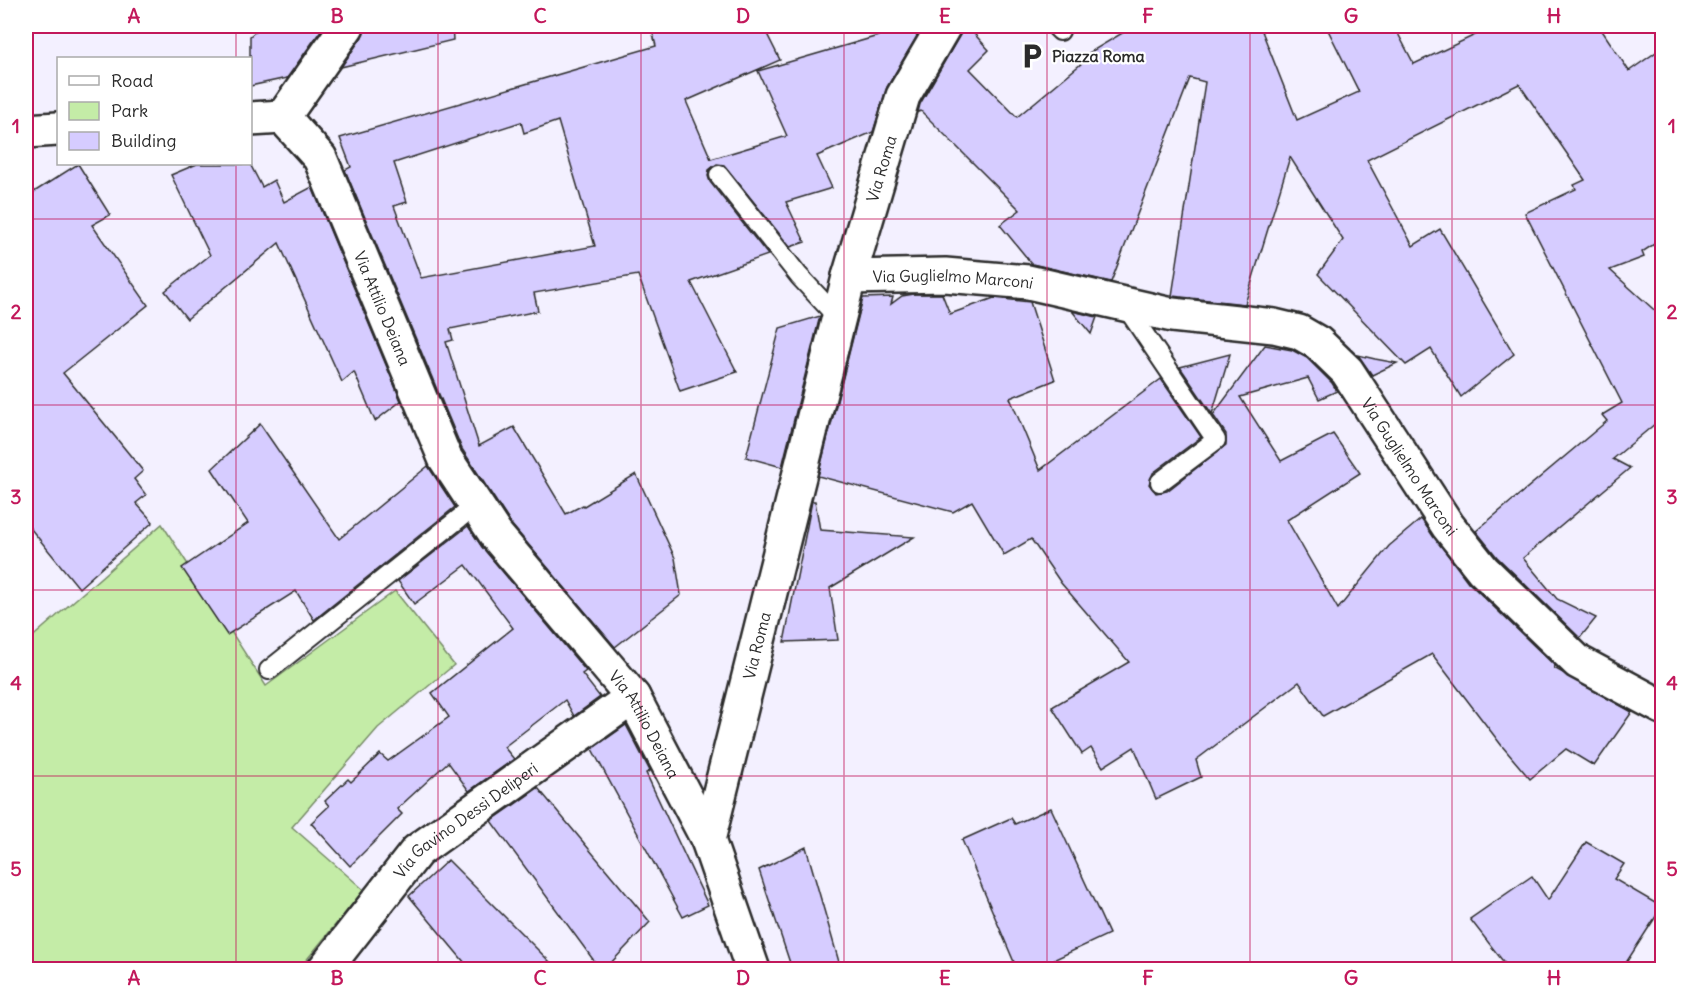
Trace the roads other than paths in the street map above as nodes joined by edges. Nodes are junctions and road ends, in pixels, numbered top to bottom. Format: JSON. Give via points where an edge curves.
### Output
{"nodes":[{"id":1,"x":347,"y":26,"type":"edge"},
{"id":2,"x":944,"y":26,"type":"edge"},
{"id":3,"x":283,"y":117,"type":"junction"},
{"id":4,"x":252,"y":119,"type":"edge"},
{"id":5,"x":57,"y":129,"type":"edge"},
{"id":6,"x":26,"y":131,"type":"edge"},
{"id":7,"x":719,"y":175,"type":"dead end"},
{"id":8,"x":849,"y":278,"type":"junction"},
{"id":9,"x":1124,"y":304,"type":"junction"},
{"id":10,"x":839,"y":319,"type":"junction"},
{"id":11,"x":1160,"y":482,"type":"dead end"},
{"id":12,"x":476,"y":505,"type":"junction"},
{"id":13,"x":269,"y":670,"type":"dead end"},
{"id":14,"x":633,"y":697,"type":"junction"},
{"id":15,"x":1662,"y":707,"type":"edge"},
{"id":16,"x":708,"y":840,"type":"junction"},
{"id":17,"x":324,"y":969,"type":"edge"},
{"id":18,"x":753,"y":969,"type":"edge"}],
"edges":[{"from":1,"to":3,"type":"street"},
{"from":2,"to":8,"type":"street","name":"Via Roma","via":[[903,96]]},
{"from":3,"to":4,"type":"street"},
{"from":3,"to":12,"type":"street","name":"Via Attilio Deiana","via":[[320,158],[444,458]]},
{"from":5,"to":6,"type":"street"},
{"from":7,"to":10,"type":"lane","via":[[799,276]]},
{"from":8,"to":9,"type":"street","name":"Via Guglielmo Marconi","via":[[945,275],[1028,282]]},
{"from":8,"to":10,"type":"street","name":"Via Roma"},
{"from":9,"to":11,"type":"lane","via":[[1216,440]]},
{"from":9,"to":15,"type":"street","name":"Via Guglielmo Marconi","via":[[1172,315],[1274,326],[1299,332],[1318,343],[1347,371],[1448,526],[1483,570],[1578,662]]},
{"from":10,"to":16,"type":"street","name":"Via Roma"},
{"from":12,"to":13,"type":"lane"},
{"from":12,"to":14,"type":"street","name":"Via Attilio Deiana","via":[[496,535]]},
{"from":14,"to":16,"type":"street","name":"Via Attilio Deiana"},
{"from":14,"to":17,"type":"street","name":"Via Gavino Dessì Deliperi","via":[[417,851]]},
{"from":16,"to":18,"type":"street"}]}
